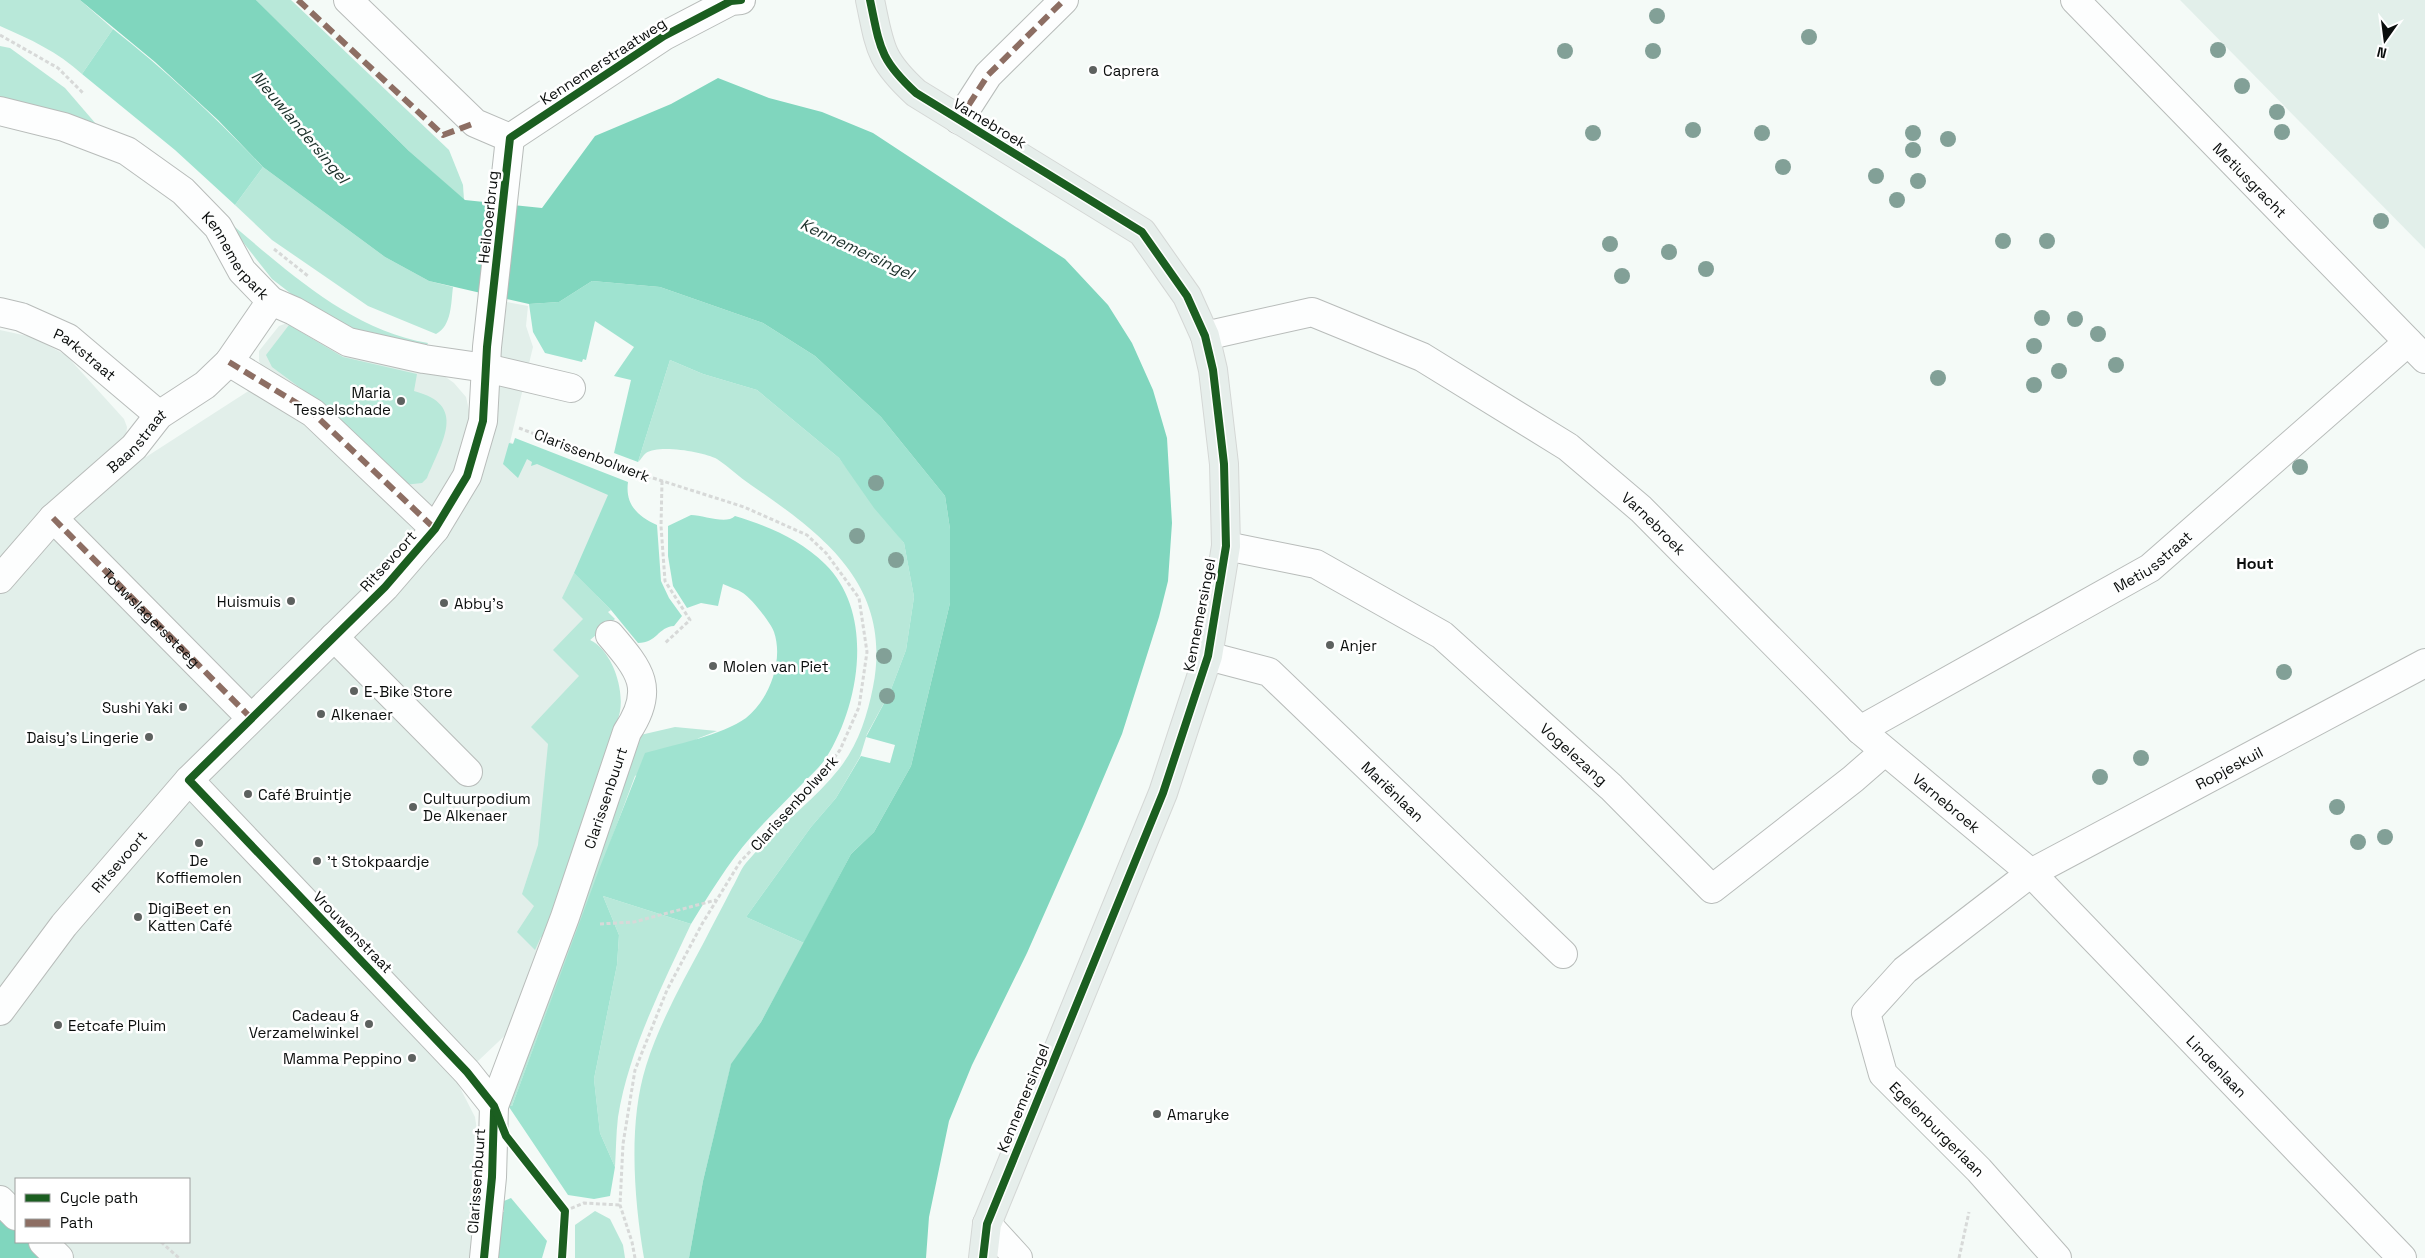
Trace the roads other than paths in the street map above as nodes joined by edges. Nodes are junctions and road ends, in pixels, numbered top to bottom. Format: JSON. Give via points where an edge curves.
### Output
{"nodes":[{"id":1,"x":348,"y":0,"type":"edge"},
{"id":2,"x":741,"y":0,"type":"edge"},
{"id":3,"x":870,"y":0,"type":"edge"},
{"id":4,"x":1064,"y":0,"type":"edge"},
{"id":5,"x":2075,"y":0,"type":"edge"},
{"id":6,"x":0,"y":111,"type":"edge"},
{"id":7,"x":959,"y":120,"type":"junction"},
{"id":8,"x":510,"y":138,"type":"junction"},
{"id":9,"x":493,"y":298,"type":"joint"},
{"id":10,"x":271,"y":302,"type":"junction"},
{"id":11,"x":0,"y":312,"type":"edge"},
{"id":12,"x":1205,"y":336,"type":"junction"},
{"id":13,"x":2416,"y":351,"type":"edge"},
{"id":14,"x":228,"y":362,"type":"junction"},
{"id":15,"x":486,"y":368,"type":"junction"},
{"id":16,"x":571,"y":388,"type":"dead end"},
{"id":17,"x":159,"y":415,"type":"junction"},
{"id":18,"x":53,"y":518,"type":"junction"},
{"id":19,"x":435,"y":529,"type":"junction"},
{"id":20,"x":1226,"y":546,"type":"junction"},
{"id":21,"x":0,"y":579,"type":"edge"},
{"id":22,"x":610,"y":635,"type":"dead end"},
{"id":23,"x":334,"y":637,"type":"junction"},
{"id":24,"x":1208,"y":656,"type":"junction"},
{"id":25,"x":2425,"y":663,"type":"edge"},
{"id":26,"x":251,"y":718,"type":"junction"},
{"id":27,"x":1860,"y":730,"type":"junction"},
{"id":28,"x":1884,"y":752,"type":"junction"},
{"id":29,"x":468,"y":772,"type":"dead end"},
{"id":30,"x":189,"y":780,"type":"junction"},
{"id":31,"x":2031,"y":873,"type":"junction"},
{"id":32,"x":1563,"y":954,"type":"dead end"},
{"id":33,"x":0,"y":1011,"type":"edge"},
{"id":34,"x":494,"y":1106,"type":"junction"},
{"id":35,"x":0,"y":1200,"type":"edge"},
{"id":36,"x":15,"y":1215,"type":"edge"},
{"id":37,"x":987,"y":1224,"type":"junction"},
{"id":38,"x":43,"y":1243,"type":"edge"},
{"id":39,"x":59,"y":1258,"type":"edge"},
{"id":40,"x":484,"y":1258,"type":"edge"},
{"id":41,"x":983,"y":1258,"type":"edge"},
{"id":42,"x":1018,"y":1258,"type":"edge"},
{"id":43,"x":2057,"y":1258,"type":"edge"},
{"id":44,"x":2402,"y":1258,"type":"edge"}],
"edges":[{"from":1,"to":8,"type":"street","via":[[475,123]]},
{"from":2,"to":8,"type":"street","name":"Kennemerstraatweg","via":[[731,1],[664,36]]},
{"from":3,"to":7,"type":"main road","name":"Varnebroek","via":[[881,51],[894,73],[916,93]]},
{"from":4,"to":7,"type":"street","via":[[988,75]]},
{"from":5,"to":13,"type":"street","name":"Metiusgracht"},
{"from":6,"to":10,"type":"street","name":"Kennemerpark","via":[[64,128],[127,151],[183,191],[218,227],[242,271]]},
{"from":7,"to":12,"type":"main road","name":"Varnebroek","via":[[1142,232],[1187,296]]},
{"from":8,"to":9,"type":"street","name":"Heilooerbrug"},
{"from":9,"to":15,"type":"street","name":"Ritsevoort"},
{"from":10,"to":14,"type":"street","name":"Baanstraat"},
{"from":10,"to":15,"type":"street","name":"Kennemerpark","via":[[294,311],[348,342],[424,359]]},
{"from":11,"to":17,"type":"street","name":"Parkstraat","via":[[22,317],[68,338]]},
{"from":12,"to":20,"type":"main road","name":"Kennemersingel","via":[[1219,414]]},
{"from":12,"to":27,"type":"street","name":"Varnebroek","via":[[1312,312],[1422,357],[1568,447],[1641,508]]},
{"from":13,"to":27,"type":"street","name":"Metiusstraat","via":[[2150,568]]},
{"from":14,"to":17,"type":"street","name":"Baanstraat","via":[[205,385]]},
{"from":14,"to":19,"type":"street","via":[[313,414]]},
{"from":15,"to":16,"type":"street","name":"Kennemerpark"},
{"from":15,"to":19,"type":"street","name":"Ritsevoort","via":[[483,421],[467,476]]},
{"from":17,"to":18,"type":"street","name":"Baanstraat","via":[[134,448]]},
{"from":18,"to":21,"type":"street","name":"Baanstraat"},
{"from":18,"to":26,"type":"street","name":"Touwslagerssteeg"},
{"from":19,"to":23,"type":"street","name":"Ritsevoort","via":[[385,587]]},
{"from":20,"to":24,"type":"main road","name":"Kennemersingel"},
{"from":20,"to":28,"type":"street","name":"Vogelezang","via":[[1316,564],[1442,635],[1611,787],[1712,889]]},
{"from":22,"to":34,"type":"street","name":"Clarissenbuurt","via":[[631,659],[641,680],[644,698],[627,732],[561,926]]},
{"from":23,"to":26,"type":"street","name":"Ritsevoort"},
{"from":23,"to":29,"type":"street"},
{"from":24,"to":32,"type":"street","name":"Mariënlaan","via":[[1269,672]]},
{"from":24,"to":37,"type":"main road","name":"Kennemersingel","via":[[1163,793]]},
{"from":25,"to":31,"type":"street","name":"Ropjeskuil"},
{"from":26,"to":30,"type":"street","name":"Ritsevoort"},
{"from":27,"to":28,"type":"street","name":"Varnebroek"},
{"from":28,"to":31,"type":"street","name":"Varnebroek"},
{"from":30,"to":33,"type":"street","name":"Ritsevoort","via":[[64,925]]},
{"from":30,"to":34,"type":"street","name":"Vrouwenstraat","via":[[467,1072]]},
{"from":31,"to":43,"type":"street","name":"Egelenburgerlaan","via":[[1905,970],[1866,1013],[1883,1074],[1979,1170]]},
{"from":31,"to":44,"type":"street","name":"Lindenlaan"},
{"from":34,"to":40,"type":"street","name":"Clarissenbuurt","via":[[492,1177]]},
{"from":35,"to":36,"type":"street"},
{"from":37,"to":41,"type":"main road"},
{"from":37,"to":42,"type":"street"},
{"from":38,"to":39,"type":"street"}]}
